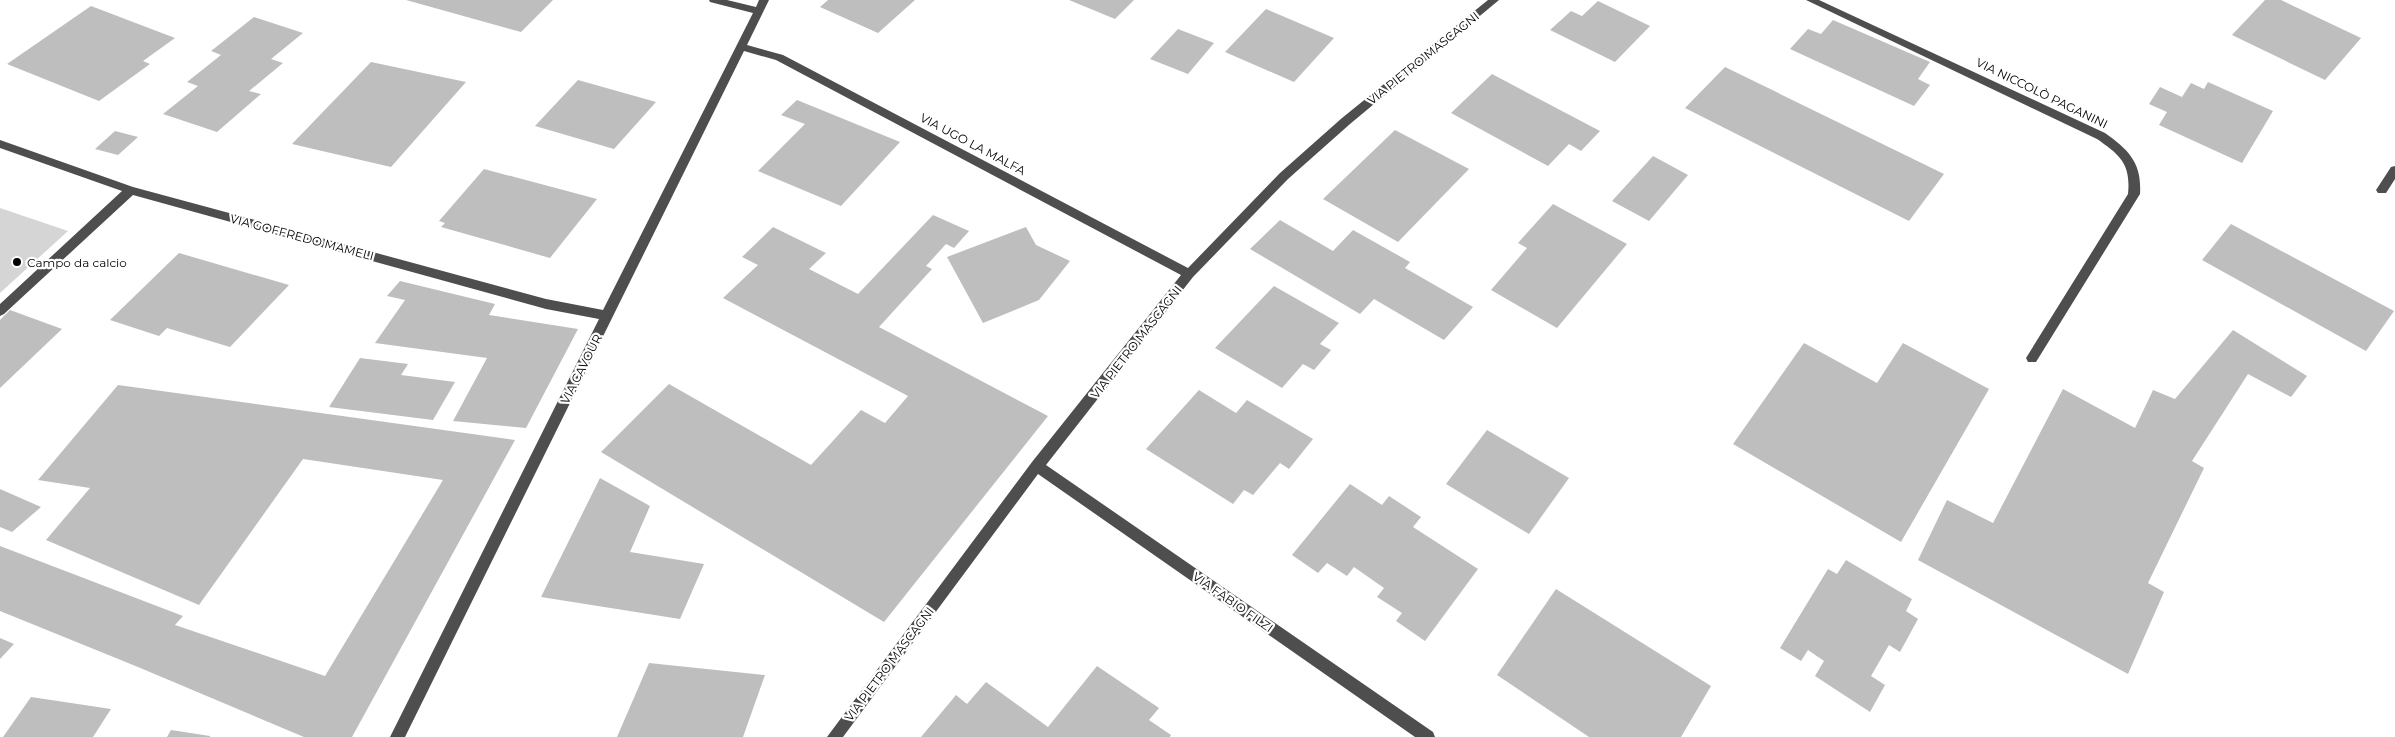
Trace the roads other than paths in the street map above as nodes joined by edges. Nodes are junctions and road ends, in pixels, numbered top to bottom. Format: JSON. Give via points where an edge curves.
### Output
{"nodes":[{"id":1,"x":714,"y":0,"type":"edge"},
{"id":2,"x":1494,"y":0,"type":"edge"},
{"id":3,"x":1811,"y":0,"type":"edge"},
{"id":4,"x":761,"y":6,"type":"edge"},
{"id":5,"x":741,"y":47,"type":"junction"},
{"id":6,"x":0,"y":144,"type":"edge"},
{"id":7,"x":2395,"y":170,"type":"edge"},
{"id":8,"x":132,"y":190,"type":"junction"},
{"id":9,"x":2382,"y":190,"type":"dead end"},
{"id":10,"x":1190,"y":274,"type":"junction"},
{"id":11,"x":0,"y":310,"type":"edge"},
{"id":12,"x":608,"y":316,"type":"junction"},
{"id":13,"x":2032,"y":358,"type":"dead end"},
{"id":14,"x":1038,"y":466,"type":"junction"},
{"id":15,"x":397,"y":737,"type":"edge"},
{"id":16,"x":834,"y":737,"type":"edge"},
{"id":17,"x":1428,"y":737,"type":"edge"}],
"edges":[{"from":1,"to":4,"type":"street"},
{"from":2,"to":10,"type":"street","name":"VIA PIETRO MASCAGNI","via":[[1284,176]]},
{"from":3,"to":13,"type":"street","name":"VIA NICCOLÒ PAGANINI","via":[[2078,123],[2119,148],[2132,165],[2136,180],[2134,194]]},
{"from":4,"to":5,"type":"street","name":"VIA CAVOUR"},
{"from":5,"to":10,"type":"street","name":"VIA UGO LA MALFA","via":[[779,57]]},
{"from":5,"to":12,"type":"street","name":"VIA CAVOUR"},
{"from":6,"to":8,"type":"street","name":"VIA GOFFREDO MAMELI"},
{"from":7,"to":9,"type":"street"},
{"from":8,"to":11,"type":"street"},
{"from":8,"to":12,"type":"street","name":"VIA GOFFREDO MAMELI","via":[[546,304]]},
{"from":10,"to":14,"type":"street","name":"VIA PIETRO MASCAGNI"},
{"from":12,"to":15,"type":"street","name":"VIA CAVOUR"},
{"from":14,"to":16,"type":"street","name":"VIA PIETRO MASCAGNI"},
{"from":14,"to":17,"type":"street","name":"VIA FABIO FILZI"}]}
